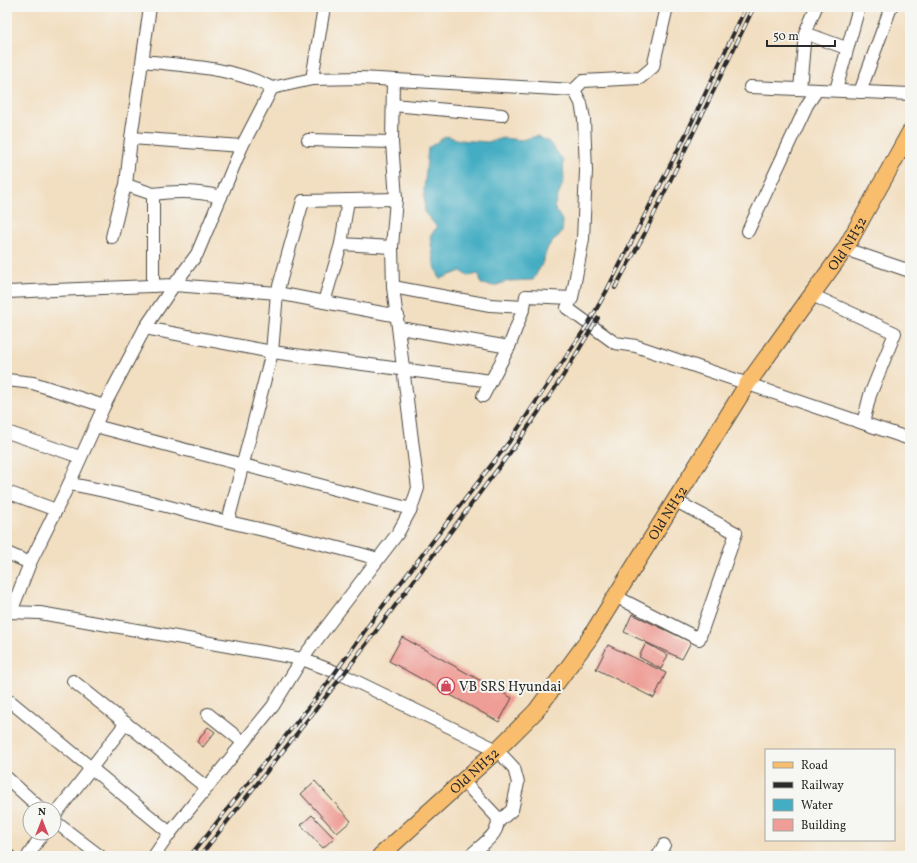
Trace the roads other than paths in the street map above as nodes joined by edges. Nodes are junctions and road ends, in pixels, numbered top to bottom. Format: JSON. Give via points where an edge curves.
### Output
{"nodes":[{"id":1,"x":150,"y":7,"type":"edge"},
{"id":2,"x":316,"y":7,"type":"edge"},
{"id":3,"x":324,"y":7,"type":"edge"},
{"id":4,"x":667,"y":7,"type":"edge"},
{"id":5,"x":816,"y":7,"type":"edge"},
{"id":6,"x":859,"y":7,"type":"edge"},
{"id":7,"x":891,"y":7,"type":"edge"},
{"id":8,"x":320,"y":30,"type":"junction"},
{"id":9,"x":805,"y":33,"type":"junction"},
{"id":10,"x":846,"y":48,"type":"junction"},
{"id":11,"x":143,"y":62,"type":"junction"},
{"id":12,"x":312,"y":79,"type":"junction"},
{"id":13,"x":393,"y":80,"type":"junction"},
{"id":14,"x":750,"y":87,"type":"dead end"},
{"id":15,"x":272,"y":88,"type":"junction"},
{"id":16,"x":800,"y":89,"type":"junction"},
{"id":17,"x":574,"y":90,"type":"junction"},
{"id":18,"x":817,"y":90,"type":"junction"},
{"id":19,"x":836,"y":90,"type":"junction"},
{"id":20,"x":860,"y":92,"type":"junction"},
{"id":21,"x":910,"y":94,"type":"edge"},
{"id":22,"x":393,"y":105,"type":"junction"},
{"id":23,"x":502,"y":116,"type":"dead end"},
{"id":24,"x":910,"y":132,"type":"edge"},
{"id":25,"x":131,"y":138,"type":"junction"},
{"id":26,"x":308,"y":140,"type":"dead end"},
{"id":27,"x":392,"y":142,"type":"junction"},
{"id":28,"x":242,"y":146,"type":"junction"},
{"id":29,"x":126,"y":185,"type":"junction"},
{"id":30,"x":154,"y":194,"type":"junction"},
{"id":31,"x":221,"y":197,"type":"junction"},
{"id":32,"x":396,"y":199,"type":"junction"},
{"id":33,"x":348,"y":200,"type":"junction"},
{"id":34,"x":748,"y":231,"type":"dead end"},
{"id":35,"x":112,"y":237,"type":"dead end"},
{"id":36,"x":341,"y":244,"type":"junction"},
{"id":37,"x":392,"y":247,"type":"junction"},
{"id":38,"x":845,"y":248,"type":"junction"},
{"id":39,"x":910,"y":271,"type":"edge"},
{"id":40,"x":174,"y":285,"type":"junction"},
{"id":41,"x":153,"y":286,"type":"junction"},
{"id":42,"x":393,"y":287,"type":"junction"},
{"id":43,"x":7,"y":292,"type":"edge"},
{"id":44,"x":277,"y":293,"type":"junction"},
{"id":45,"x":812,"y":295,"type":"junction"},
{"id":46,"x":572,"y":298,"type":"junction"},
{"id":47,"x":324,"y":302,"type":"junction"},
{"id":48,"x":524,"y":307,"type":"junction"},
{"id":49,"x":398,"y":316,"type":"junction"},
{"id":50,"x":145,"y":328,"type":"junction"},
{"id":51,"x":400,"y":328,"type":"junction"},
{"id":52,"x":509,"y":347,"type":"junction"},
{"id":53,"x":272,"y":352,"type":"junction"},
{"id":54,"x":404,"y":369,"type":"junction"},
{"id":55,"x":7,"y":380,"type":"edge"},
{"id":56,"x":491,"y":381,"type":"junction"},
{"id":57,"x":748,"y":383,"type":"junction"},
{"id":58,"x":483,"y":396,"type":"dead end"},
{"id":59,"x":104,"y":406,"type":"junction"},
{"id":60,"x":863,"y":423,"type":"junction"},
{"id":61,"x":95,"y":426,"type":"junction"},
{"id":62,"x":7,"y":432,"type":"edge"},
{"id":63,"x":910,"y":438,"type":"edge"},
{"id":64,"x":80,"y":457,"type":"junction"},
{"id":65,"x":243,"y":464,"type":"junction"},
{"id":66,"x":69,"y":484,"type":"junction"},
{"id":67,"x":7,"y":492,"type":"edge"},
{"id":68,"x":674,"y":500,"type":"junction"},
{"id":69,"x":411,"y":509,"type":"junction"},
{"id":70,"x":56,"y":510,"type":"junction"},
{"id":71,"x":228,"y":522,"type":"junction"},
{"id":72,"x":7,"y":553,"type":"edge"},
{"id":73,"x":378,"y":559,"type":"junction"},
{"id":74,"x":30,"y":563,"type":"junction"},
{"id":75,"x":615,"y":596,"type":"junction"},
{"id":76,"x":9,"y":612,"type":"edge"},
{"id":77,"x":302,"y":659,"type":"junction"},
{"id":78,"x":73,"y":681,"type":"dead end"},
{"id":79,"x":11,"y":702,"type":"dead end"},
{"id":80,"x":208,"y":714,"type":"dead end"},
{"id":81,"x":126,"y":723,"type":"junction"},
{"id":82,"x":243,"y":742,"type":"junction"},
{"id":83,"x":497,"y":750,"type":"junction"},
{"id":84,"x":92,"y":767,"type":"junction"},
{"id":85,"x":7,"y":778,"type":"edge"},
{"id":86,"x":463,"y":781,"type":"junction"},
{"id":87,"x":207,"y":788,"type":"junction"},
{"id":88,"x":32,"y":801,"type":"edge"},
{"id":89,"x":62,"y":806,"type":"edge"},
{"id":90,"x":498,"y":822,"type":"junction"},
{"id":91,"x":62,"y":826,"type":"edge"},
{"id":92,"x":170,"y":833,"type":"junction"},
{"id":93,"x":38,"y":841,"type":"edge"},
{"id":94,"x":664,"y":845,"type":"dead end"},
{"id":95,"x":472,"y":855,"type":"edge"},
{"id":96,"x":28,"y":856,"type":"edge"},
{"id":97,"x":100,"y":856,"type":"edge"},
{"id":98,"x":154,"y":856,"type":"edge"},
{"id":99,"x":380,"y":856,"type":"edge"},
{"id":100,"x":658,"y":856,"type":"edge"}],
"edges":[{"from":1,"to":11,"type":"street"},
{"from":2,"to":8,"type":"street"},
{"from":3,"to":8,"type":"street"},
{"from":4,"to":17,"type":"street","via":[[653,68],[640,78],[583,81]]},
{"from":5,"to":9,"type":"street"},
{"from":6,"to":10,"type":"street"},
{"from":7,"to":20,"type":"street"},
{"from":8,"to":12,"type":"street"},
{"from":9,"to":10,"type":"street"},
{"from":9,"to":16,"type":"street"},
{"from":10,"to":19,"type":"street"},
{"from":11,"to":15,"type":"street","via":[[213,68],[254,79]]},
{"from":11,"to":25,"type":"street"},
{"from":12,"to":13,"type":"street"},
{"from":12,"to":15,"type":"street"},
{"from":13,"to":17,"type":"street"},
{"from":13,"to":22,"type":"street"},
{"from":14,"to":16,"type":"street"},
{"from":15,"to":28,"type":"street"},
{"from":16,"to":18,"type":"street"},
{"from":17,"to":46,"type":"street","via":[[581,103],[584,119],[586,171],[583,239]]},
{"from":18,"to":19,"type":"street"},
{"from":18,"to":34,"type":"street","via":[[807,105]]},
{"from":19,"to":20,"type":"street"},
{"from":20,"to":21,"type":"street"},
{"from":22,"to":23,"type":"street"},
{"from":22,"to":27,"type":"street"},
{"from":24,"to":38,"type":"main road","name":"Old NH32"},
{"from":25,"to":28,"type":"street"},
{"from":25,"to":29,"type":"street"},
{"from":26,"to":27,"type":"street"},
{"from":27,"to":32,"type":"street"},
{"from":28,"to":31,"type":"street"},
{"from":29,"to":30,"type":"street"},
{"from":29,"to":35,"type":"street"},
{"from":30,"to":31,"type":"street","via":[[193,192]]},
{"from":30,"to":41,"type":"street"},
{"from":31,"to":40,"type":"street","via":[[197,254]]},
{"from":32,"to":33,"type":"street"},
{"from":32,"to":37,"type":"street"},
{"from":33,"to":36,"type":"street"},
{"from":33,"to":44,"type":"street","via":[[302,201]]},
{"from":36,"to":37,"type":"street"},
{"from":36,"to":47,"type":"street"},
{"from":37,"to":42,"type":"street"},
{"from":38,"to":39,"type":"street"},
{"from":38,"to":45,"type":"main road","name":"Old NH32"},
{"from":40,"to":41,"type":"street"},
{"from":40,"to":44,"type":"street"},
{"from":40,"to":50,"type":"street"},
{"from":41,"to":43,"type":"street"},
{"from":42,"to":48,"type":"street","via":[[490,305]]},
{"from":42,"to":49,"type":"street"},
{"from":44,"to":47,"type":"street"},
{"from":44,"to":53,"type":"street"},
{"from":45,"to":57,"type":"main road","name":"Old NH32"},
{"from":45,"to":60,"type":"street","via":[[895,333],[870,395]]},
{"from":46,"to":48,"type":"street","via":[[526,296]]},
{"from":46,"to":57,"type":"street","via":[[567,308],[615,343],[636,346]]},
{"from":47,"to":49,"type":"street"},
{"from":48,"to":52,"type":"street"},
{"from":49,"to":51,"type":"street"},
{"from":50,"to":53,"type":"street"},
{"from":50,"to":59,"type":"street"},
{"from":51,"to":52,"type":"street"},
{"from":51,"to":54,"type":"street"},
{"from":52,"to":56,"type":"street"},
{"from":53,"to":54,"type":"street"},
{"from":53,"to":65,"type":"street"},
{"from":54,"to":56,"type":"street"},
{"from":54,"to":69,"type":"street","via":[[418,488]]},
{"from":55,"to":59,"type":"street","via":[[33,383]]},
{"from":56,"to":58,"type":"street"},
{"from":57,"to":60,"type":"street"},
{"from":57,"to":68,"type":"main road","name":"Old NH32"},
{"from":59,"to":61,"type":"street"},
{"from":60,"to":63,"type":"street"},
{"from":61,"to":64,"type":"street"},
{"from":61,"to":65,"type":"street"},
{"from":62,"to":64,"type":"street"},
{"from":64,"to":66,"type":"street"},
{"from":65,"to":69,"type":"street"},
{"from":65,"to":71,"type":"street"},
{"from":66,"to":70,"type":"street"},
{"from":66,"to":71,"type":"street","via":[[133,496]]},
{"from":67,"to":70,"type":"street"},
{"from":68,"to":75,"type":"main road","name":"Old NH32"},
{"from":68,"to":75,"type":"street","via":[[736,533],[699,639]]},
{"from":69,"to":73,"type":"street","via":[[398,533]]},
{"from":70,"to":74,"type":"street"},
{"from":71,"to":73,"type":"street","via":[[333,545]]},
{"from":72,"to":74,"type":"street"},
{"from":73,"to":77,"type":"street"},
{"from":74,"to":76,"type":"street"},
{"from":75,"to":83,"type":"main road","name":"Old NH32","via":[[589,639],[536,711]]},
{"from":76,"to":77,"type":"street","via":[[40,613]]},
{"from":77,"to":82,"type":"street","via":[[273,706]]},
{"from":77,"to":83,"type":"street","via":[[344,675]]},
{"from":78,"to":81,"type":"street"},
{"from":79,"to":84,"type":"street"},
{"from":80,"to":82,"type":"street"},
{"from":81,"to":84,"type":"street"},
{"from":81,"to":87,"type":"street"},
{"from":82,"to":87,"type":"street"},
{"from":83,"to":86,"type":"main road","name":"Old NH32"},
{"from":83,"to":90,"type":"street","via":[[514,768],[518,783],[512,810]]},
{"from":84,"to":89,"type":"street"},
{"from":84,"to":92,"type":"street"},
{"from":85,"to":88,"type":"street"},
{"from":86,"to":90,"type":"street","via":[[497,817]]},
{"from":86,"to":99,"type":"main road","name":"Old NH32"},
{"from":87,"to":92,"type":"street"},
{"from":90,"to":95,"type":"street","via":[[497,830]]},
{"from":91,"to":97,"type":"street"},
{"from":92,"to":98,"type":"street"},
{"from":93,"to":96,"type":"street"},
{"from":94,"to":100,"type":"street"}]}
